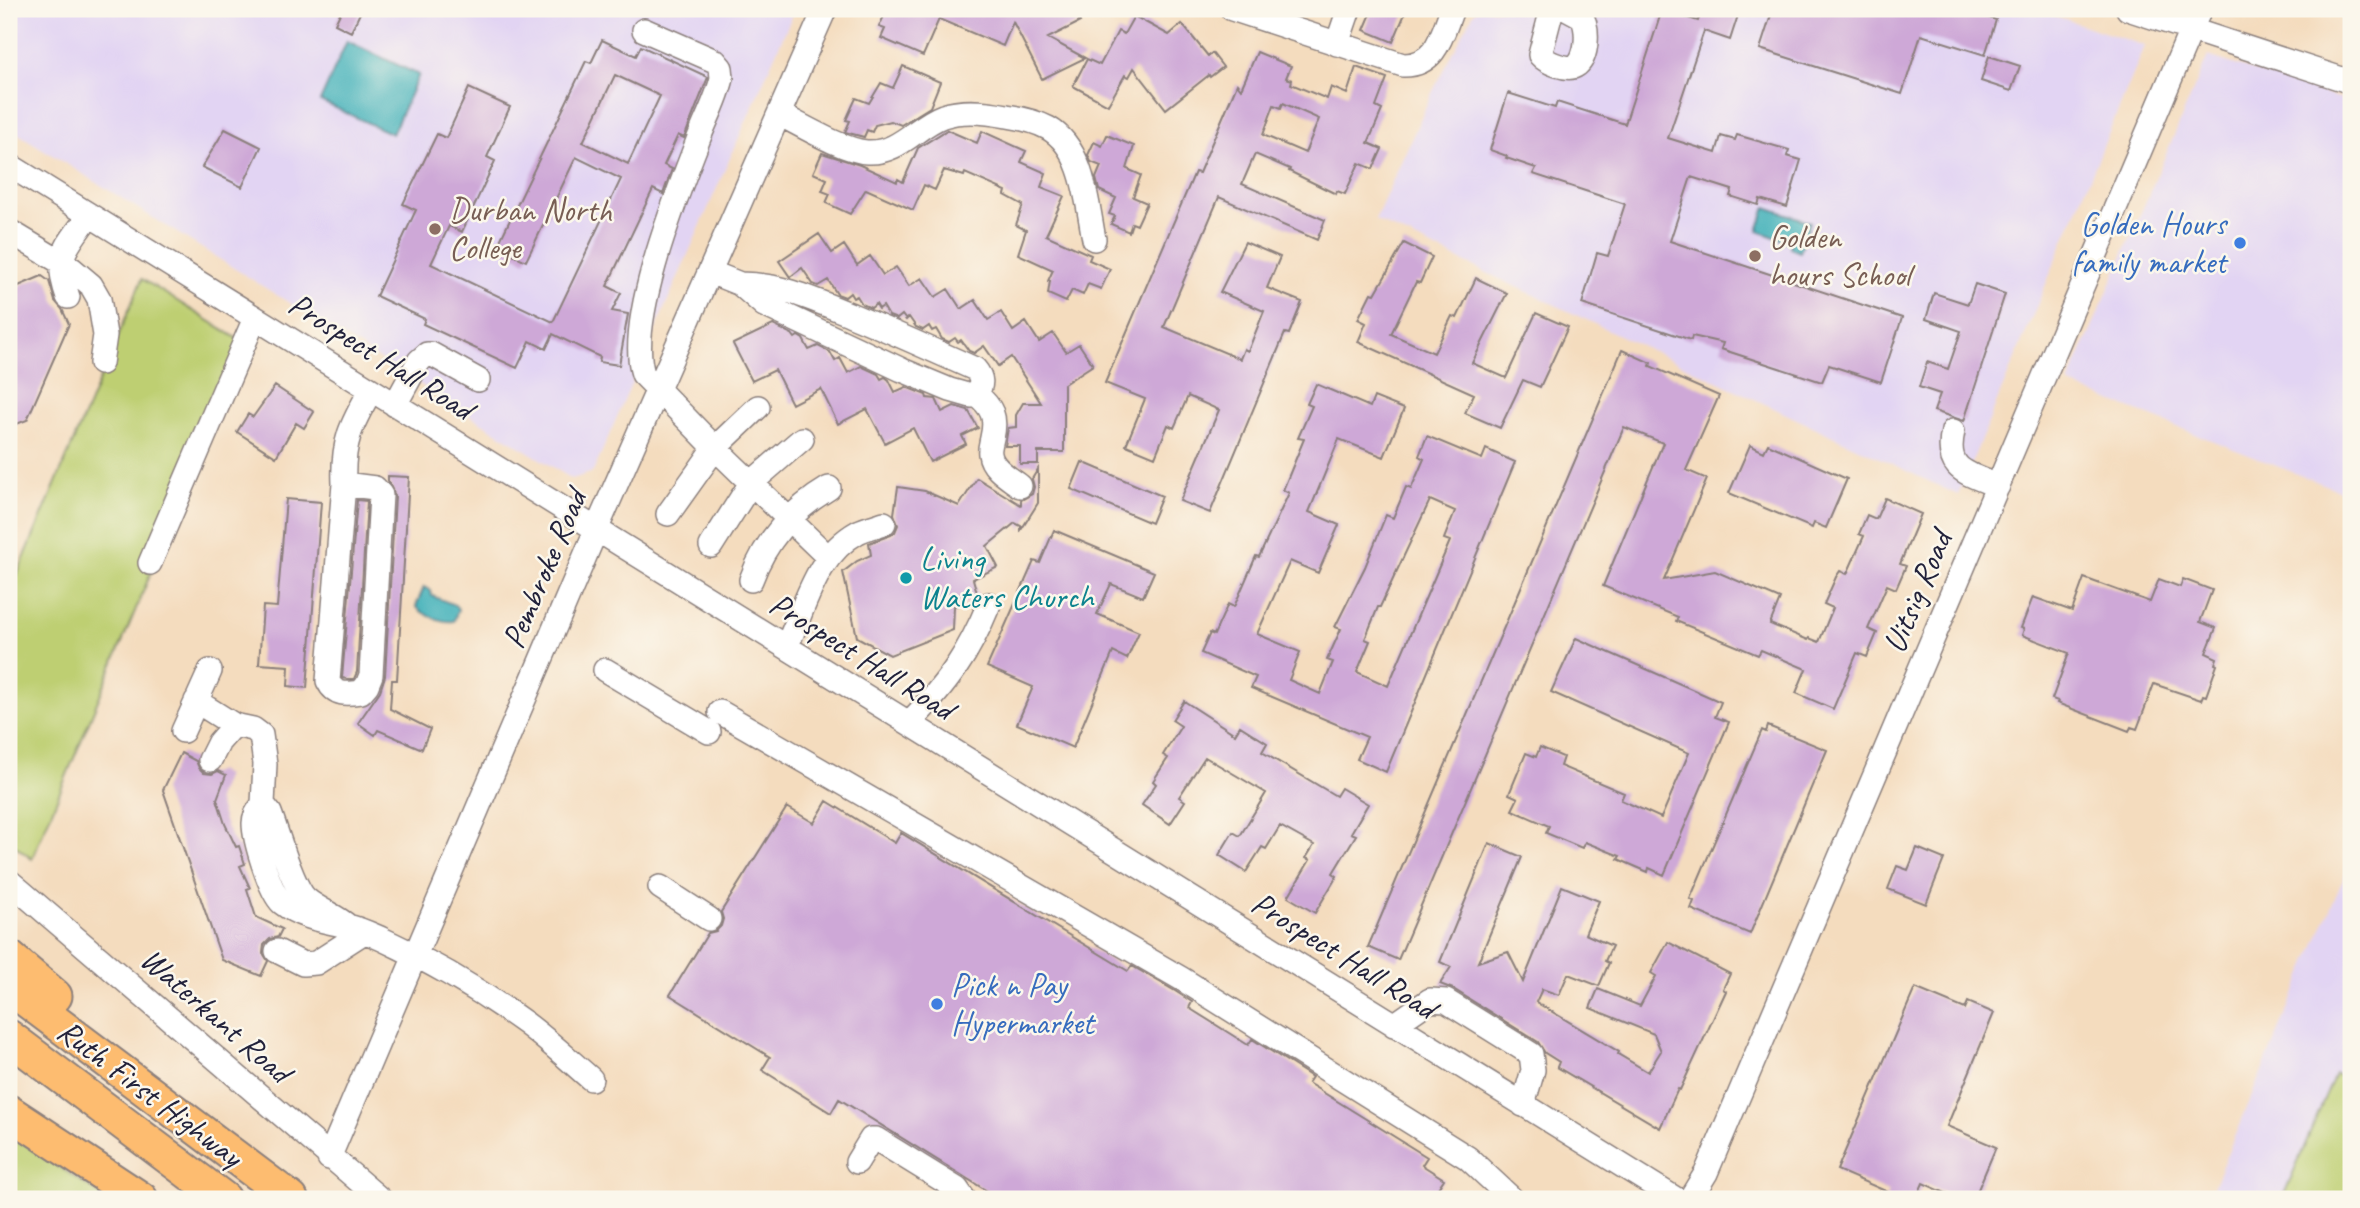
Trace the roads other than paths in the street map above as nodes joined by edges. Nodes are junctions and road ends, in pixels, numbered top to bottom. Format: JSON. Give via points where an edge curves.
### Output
{"nodes":[{"id":1,"x":825,"y":9,"type":"edge"},
{"id":2,"x":1232,"y":9,"type":"edge"},
{"id":3,"x":1349,"y":9,"type":"edge"},
{"id":4,"x":1452,"y":9,"type":"edge"},
{"id":5,"x":1552,"y":9,"type":"edge"},
{"id":6,"x":1568,"y":9,"type":"edge"},
{"id":7,"x":2128,"y":9,"type":"edge"},
{"id":8,"x":2195,"y":19,"type":"edge"},
{"id":9,"x":643,"y":30,"type":"dead end"},
{"id":10,"x":1338,"y":44,"type":"junction"},
{"id":11,"x":2351,"y":82,"type":"edge"},
{"id":12,"x":779,"y":114,"type":"junction"},
{"id":13,"x":10,"y":167,"type":"edge"},
{"id":14,"x":89,"y":215,"type":"junction"},
{"id":15,"x":9,"y":231,"type":"edge"},
{"id":16,"x":1094,"y":239,"type":"dead end"},
{"id":17,"x":60,"y":262,"type":"junction"},
{"id":18,"x":710,"y":272,"type":"junction"},
{"id":19,"x":740,"y":284,"type":"junction"},
{"id":20,"x":68,"y":297,"type":"dead end"},
{"id":21,"x":255,"y":318,"type":"junction"},
{"id":22,"x":101,"y":363,"type":"dead end"},
{"id":23,"x":478,"y":380,"type":"dead end"},
{"id":24,"x":371,"y":390,"type":"junction"},
{"id":25,"x":658,"y":391,"type":"junction"},
{"id":26,"x":976,"y":394,"type":"junction"},
{"id":27,"x":395,"y":405,"type":"junction"},
{"id":28,"x":758,"y":407,"type":"dead end"},
{"id":29,"x":1953,"y":431,"type":"dead end"},
{"id":30,"x":802,"y":439,"type":"dead end"},
{"id":31,"x":715,"y":448,"type":"junction"},
{"id":32,"x":751,"y":483,"type":"junction"},
{"id":33,"x":344,"y":484,"type":"junction"},
{"id":34,"x":1020,"y":486,"type":"dead end"},
{"id":35,"x":1998,"y":486,"type":"junction"},
{"id":36,"x":829,"y":488,"type":"dead end"},
{"id":37,"x":668,"y":514,"type":"dead end"},
{"id":38,"x":788,"y":519,"type":"junction"},
{"id":39,"x":884,"y":523,"type":"dead end"},
{"id":40,"x":597,"y":528,"type":"junction"},
{"id":41,"x":711,"y":546,"type":"dead end"},
{"id":42,"x":828,"y":556,"type":"junction"},
{"id":43,"x":150,"y":563,"type":"dead end"},
{"id":44,"x":751,"y":580,"type":"dead end"},
{"id":45,"x":989,"y":604,"type":"dead end"},
{"id":46,"x":786,"y":647,"type":"junction"},
{"id":47,"x":605,"y":670,"type":"dead end"},
{"id":48,"x":211,"y":671,"type":"dead end"},
{"id":49,"x":196,"y":701,"type":"junction"},
{"id":50,"x":909,"y":723,"type":"junction"},
{"id":51,"x":234,"y":725,"type":"junction"},
{"id":52,"x":183,"y":731,"type":"dead end"},
{"id":53,"x":210,"y":761,"type":"dead end"},
{"id":54,"x":9,"y":881,"type":"edge"},
{"id":55,"x":660,"y":887,"type":"dead end"},
{"id":56,"x":709,"y":919,"type":"dead end"},
{"id":57,"x":356,"y":929,"type":"junction"},
{"id":58,"x":277,"y":951,"type":"dead end"},
{"id":59,"x":415,"y":956,"type":"junction"},
{"id":60,"x":9,"y":957,"type":"edge"},
{"id":61,"x":9,"y":987,"type":"edge"},
{"id":62,"x":1394,"y":1024,"type":"junction"},
{"id":63,"x":9,"y":1037,"type":"edge"},
{"id":64,"x":591,"y":1079,"type":"dead end"},
{"id":65,"x":1523,"y":1105,"type":"junction"},
{"id":66,"x":9,"y":1112,"type":"edge"},
{"id":67,"x":329,"y":1157,"type":"junction"},
{"id":68,"x":857,"y":1162,"type":"dead end"},
{"id":69,"x":254,"y":1171,"type":"junction"},
{"id":70,"x":141,"y":1199,"type":"edge"},
{"id":71,"x":224,"y":1199,"type":"edge"},
{"id":72,"x":291,"y":1199,"type":"edge"},
{"id":73,"x":380,"y":1199,"type":"edge"},
{"id":74,"x":964,"y":1199,"type":"edge"},
{"id":75,"x":1512,"y":1199,"type":"edge"},
{"id":76,"x":1676,"y":1199,"type":"edge"},
{"id":77,"x":1690,"y":1199,"type":"edge"}],
"edges":[{"from":1,"to":12,"type":"street","name":"Pembroke Road"},
{"from":2,"to":10,"type":"street"},
{"from":3,"to":10,"type":"street"},
{"from":4,"to":10,"type":"street","via":[[1435,49],[1416,65]]},
{"from":5,"to":6,"type":"street","via":[[1540,55],[1547,62],[1572,67],[1582,57],[1587,32],[1581,16]]},
{"from":7,"to":8,"type":"street"},
{"from":8,"to":11,"type":"street"},
{"from":8,"to":35,"type":"street","name":"Uitsig Road"},
{"from":9,"to":25,"type":"street","via":[[715,61],[722,78],[663,239],[641,318],[641,366]]},
{"from":12,"to":16,"type":"street","via":[[866,152],[883,152],[943,116],[963,112],[1003,115],[1048,128],[1072,152]]},
{"from":12,"to":18,"type":"street","name":"Pembroke Road"},
{"from":13,"to":14,"type":"street","name":"Prospect Hall Road"},
{"from":14,"to":17,"type":"street"},
{"from":14,"to":21,"type":"street","name":"Prospect Hall Road"},
{"from":15,"to":17,"type":"street"},
{"from":17,"to":20,"type":"street"},
{"from":17,"to":22,"type":"street","via":[[92,285],[99,299],[105,335]]},
{"from":18,"to":19,"type":"street"},
{"from":18,"to":25,"type":"street","name":"Pembroke Road"},
{"from":19,"to":26,"type":"street","via":[[765,305],[824,334],[950,390]]},
{"from":19,"to":26,"type":"street","via":[[800,294],[975,369],[981,381]]},
{"from":21,"to":24,"type":"street","name":"Prospect Hall Road"},
{"from":21,"to":43,"type":"street"},
{"from":23,"to":27,"type":"street","via":[[427,354],[419,360]]},
{"from":24,"to":27,"type":"street","name":"Prospect Hall Road"},
{"from":24,"to":33,"type":"street","via":[[351,425]]},
{"from":25,"to":31,"type":"street"},
{"from":25,"to":40,"type":"street","name":"Pembroke Road"},
{"from":26,"to":34,"type":"street","via":[[993,411],[992,461]]},
{"from":27,"to":40,"type":"street","name":"Prospect Hall Road"},
{"from":28,"to":31,"type":"street"},
{"from":29,"to":35,"type":"street","via":[[1950,447],[1956,466]]},
{"from":30,"to":32,"type":"street"},
{"from":31,"to":32,"type":"street"},
{"from":31,"to":37,"type":"street"},
{"from":32,"to":38,"type":"street"},
{"from":32,"to":41,"type":"street"},
{"from":33,"to":33,"type":"street","via":[[328,681],[343,695],[361,692],[371,675],[382,495],[375,488]]},
{"from":35,"to":77,"type":"street","name":"Uitsig Road","via":[[1706,1174]]},
{"from":36,"to":38,"type":"street"},
{"from":38,"to":42,"type":"street"},
{"from":38,"to":44,"type":"street","via":[[772,537]]},
{"from":39,"to":42,"type":"street","via":[[858,533]]},
{"from":40,"to":46,"type":"street","name":"Prospect Hall Road"},
{"from":40,"to":59,"type":"street","name":"Pembroke Road"},
{"from":42,"to":46,"type":"street"},
{"from":45,"to":50,"type":"street","via":[[963,659]]},
{"from":46,"to":50,"type":"street","name":"Prospect Hall Road"},
{"from":47,"to":75,"type":"street","via":[[715,722],[1182,979],[1468,1158]]},
{"from":48,"to":49,"type":"street"},
{"from":49,"to":51,"type":"street"},
{"from":49,"to":52,"type":"street"},
{"from":50,"to":62,"type":"street","name":"Prospect Hall Road"},
{"from":51,"to":53,"type":"street"},
{"from":51,"to":57,"type":"street","via":[[261,735],[263,804],[270,813],[273,852],[299,892]]},
{"from":54,"to":67,"type":"street","name":"Waterkant Road"},
{"from":55,"to":56,"type":"street"},
{"from":57,"to":58,"type":"street","via":[[316,963],[303,964]]},
{"from":57,"to":59,"type":"street"},
{"from":59,"to":64,"type":"street","via":[[527,1025]]},
{"from":59,"to":67,"type":"street","name":"Pembroke Road"},
{"from":60,"to":69,"type":"highway"},
{"from":61,"to":69,"type":"highway","name":"Ruth First Highway"},
{"from":62,"to":65,"type":"street","name":"Prospect Hall Road"},
{"from":62,"to":65,"type":"street","via":[[1438,999],[1531,1054],[1533,1070]]},
{"from":63,"to":71,"type":"highway","name":"Ruth First Highway"},
{"from":65,"to":76,"type":"street","name":"Prospect Hall Road"},
{"from":66,"to":70,"type":"highway"},
{"from":67,"to":73,"type":"street","name":"Waterkant Road"},
{"from":68,"to":74,"type":"street","via":[[867,1143],[876,1139],[914,1175],[957,1189]]},
{"from":69,"to":72,"type":"highway","name":"Ruth First Highway"}]}
